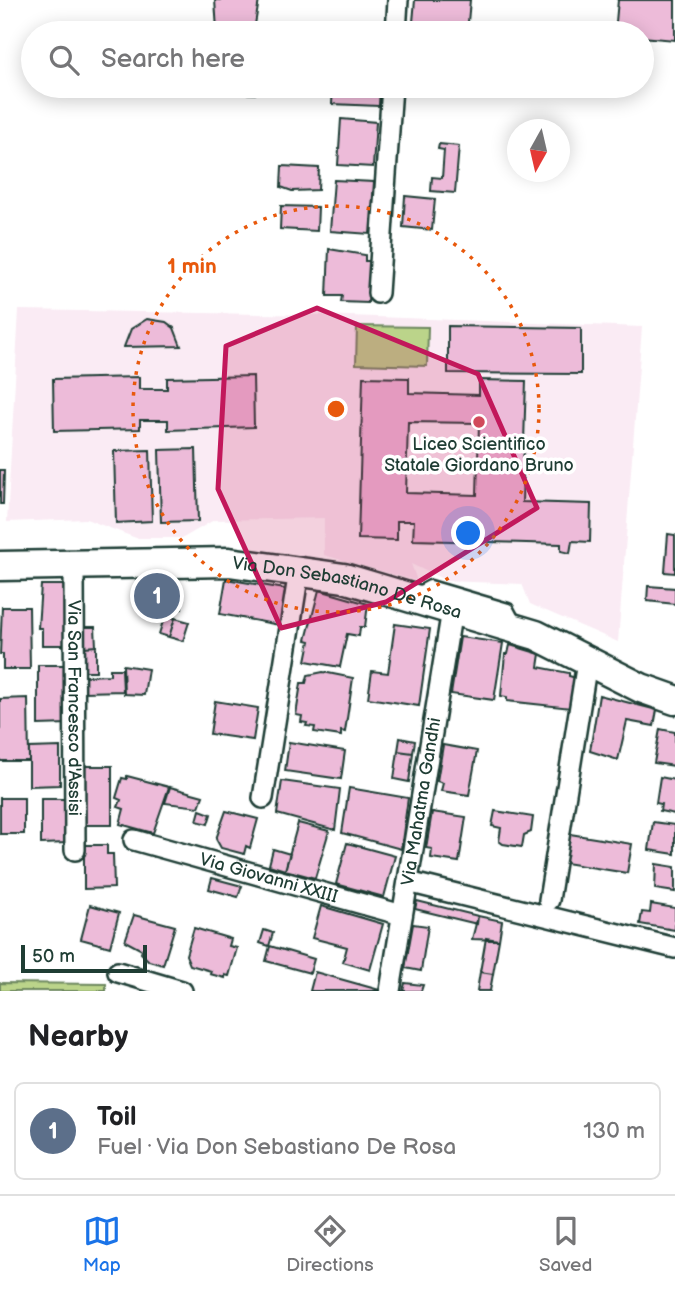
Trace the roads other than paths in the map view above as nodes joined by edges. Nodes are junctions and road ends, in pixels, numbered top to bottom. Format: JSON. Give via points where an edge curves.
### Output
{"nodes":[{"id":1,"x":398,"y":0,"type":"edge"},
{"id":2,"x":397,"y":21,"type":"edge"},
{"id":3,"x":391,"y":98,"type":"edge"},
{"id":4,"x":378,"y":293,"type":"dead end"},
{"id":5,"x":74,"y":564,"type":"junction"},
{"id":6,"x":0,"y":566,"type":"edge"},
{"id":7,"x":299,"y":571,"type":"junction"},
{"id":8,"x":407,"y":598,"type":"junction"},
{"id":9,"x":452,"y":610,"type":"junction"},
{"id":10,"x":518,"y":629,"type":"junction"},
{"id":11,"x":587,"y":662,"type":"junction"},
{"id":12,"x":675,"y":700,"type":"edge"},
{"id":13,"x":263,"y":798,"type":"dead end"},
{"id":14,"x":134,"y":840,"type":"dead end"},
{"id":15,"x":75,"y":850,"type":"dead end"},
{"id":16,"x":408,"y":882,"type":"junction"},
{"id":17,"x":549,"y":900,"type":"dead end"},
{"id":18,"x":402,"y":915,"type":"junction"},
{"id":19,"x":675,"y":948,"type":"edge"},
{"id":20,"x":118,"y":972,"type":"dead end"},
{"id":21,"x":183,"y":991,"type":"edge"},
{"id":22,"x":390,"y":991,"type":"edge"}],
"edges":[{"from":1,"to":2,"type":"street"},
{"from":3,"to":4,"type":"street"},
{"from":5,"to":6,"type":"street","name":"Via Don Sebastiano De Rosa"},
{"from":5,"to":7,"type":"street","name":"Via Don Sebastiano De Rosa","via":[[229,562]]},
{"from":5,"to":15,"type":"street","name":"Via San Francesco d'Assisi"},
{"from":7,"to":8,"type":"street","name":"Via Don Sebastiano De Rosa","via":[[344,578]]},
{"from":7,"to":13,"type":"street"},
{"from":8,"to":9,"type":"street","name":"Via Don Sebastiano De Rosa"},
{"from":8,"to":10,"type":"lane","via":[[430,586],[508,608]]},
{"from":9,"to":10,"type":"street","name":"Via Don Sebastiano De Rosa"},
{"from":9,"to":16,"type":"street","name":"Via Mahatma Gandhi"},
{"from":10,"to":11,"type":"street","name":"Via Don Sebastiano De Rosa"},
{"from":11,"to":12,"type":"street","name":"Via Don Sebastiano De Rosa"},
{"from":11,"to":17,"type":"street"},
{"from":14,"to":18,"type":"street","name":"Via Giovanni XXIII"},
{"from":16,"to":18,"type":"street","name":"Via Mahatma Gandhi"},
{"from":16,"to":19,"type":"street"},
{"from":18,"to":22,"type":"street","name":"Via Mahatma Gandhi"},
{"from":20,"to":21,"type":"street"}]}
